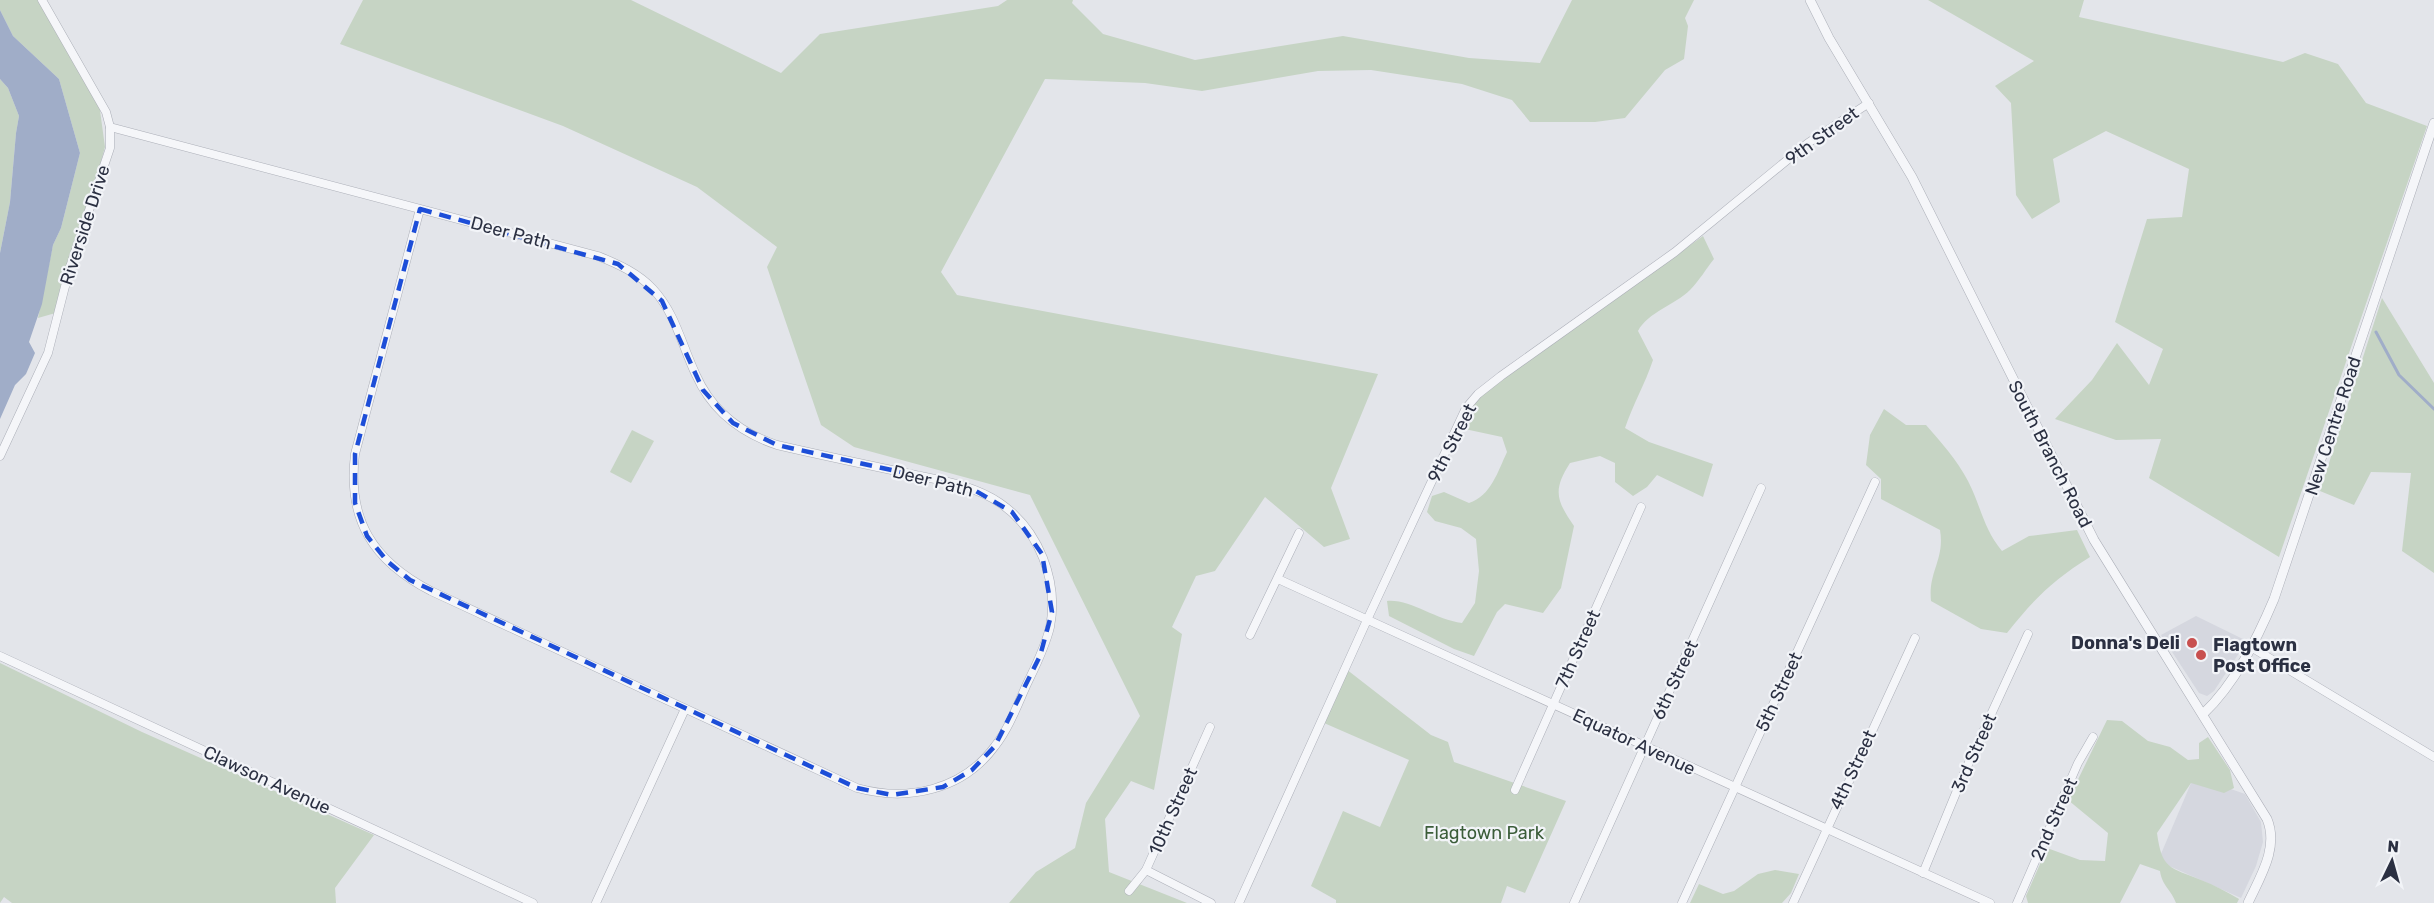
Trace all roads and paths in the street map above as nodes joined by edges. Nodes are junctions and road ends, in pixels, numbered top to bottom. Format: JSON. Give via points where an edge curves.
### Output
{"nodes":[{"id":1,"x":42,"y":0,"type":"edge"},
{"id":2,"x":1810,"y":0,"type":"edge"},
{"id":3,"x":1869,"y":103,"type":"junction"},
{"id":4,"x":2434,"y":123,"type":"edge"},
{"id":5,"x":110,"y":127,"type":"junction"},
{"id":6,"x":420,"y":209,"type":"junction"},
{"id":7,"x":0,"y":456,"type":"edge"},
{"id":8,"x":1875,"y":482,"type":"dead end"},
{"id":9,"x":1761,"y":488,"type":"dead end"},
{"id":10,"x":1641,"y":507,"type":"dead end"},
{"id":11,"x":1299,"y":533,"type":"dead end"},
{"id":12,"x":1278,"y":579,"type":"junction"},
{"id":13,"x":1367,"y":620,"type":"junction"},
{"id":14,"x":2028,"y":634,"type":"dead end"},
{"id":15,"x":1250,"y":635,"type":"dead end"},
{"id":16,"x":1915,"y":638,"type":"dead end"},
{"id":17,"x":2251,"y":647,"type":"junction"},
{"id":18,"x":0,"y":656,"type":"edge"},
{"id":19,"x":1552,"y":705,"type":"junction"},
{"id":20,"x":685,"y":709,"type":"junction"},
{"id":21,"x":2203,"y":714,"type":"junction"},
{"id":22,"x":1210,"y":728,"type":"dead end"},
{"id":23,"x":2093,"y":737,"type":"dead end"},
{"id":24,"x":1644,"y":747,"type":"junction"},
{"id":25,"x":2434,"y":757,"type":"edge"},
{"id":26,"x":1736,"y":788,"type":"junction"},
{"id":27,"x":1515,"y":790,"type":"dead end"},
{"id":28,"x":1826,"y":829,"type":"junction"},
{"id":29,"x":1146,"y":870,"type":"junction"},
{"id":30,"x":1923,"y":873,"type":"junction"},
{"id":31,"x":1130,"y":891,"type":"dead end"},
{"id":32,"x":533,"y":903,"type":"edge"},
{"id":33,"x":596,"y":903,"type":"edge"},
{"id":34,"x":1211,"y":903,"type":"edge"},
{"id":35,"x":1239,"y":903,"type":"edge"},
{"id":36,"x":1574,"y":903,"type":"edge"},
{"id":37,"x":1682,"y":903,"type":"edge"},
{"id":38,"x":1793,"y":903,"type":"edge"},
{"id":39,"x":1990,"y":903,"type":"edge"},
{"id":40,"x":2016,"y":903,"type":"edge"},
{"id":41,"x":2248,"y":903,"type":"edge"}],
"edges":[{"from":1,"to":5,"type":"street","name":"Riverside Drive","via":[[93,88]]},
{"from":2,"to":3,"type":"street","name":"South Branch Road"},
{"from":3,"to":13,"type":"street","name":"9th Street","via":[[1822,132],[1675,252],[1478,394],[1466,408]]},
{"from":3,"to":21,"type":"street","name":"South Branch Road","via":[[1912,177],[2094,540]]},
{"from":4,"to":17,"type":"street","name":"New Centre Road","via":[[2290,555]]},
{"from":5,"to":6,"type":"street","name":"Deer Path"},
{"from":5,"to":7,"type":"street","name":"Riverside Drive","via":[[110,148],[76,246],[48,353]]},
{"from":6,"to":20,"type":"street","name":"Deer Path","via":[[355,454],[355,503],[367,536],[387,561],[410,580]]},
{"from":6,"to":20,"type":"street","name":"Deer Path","via":[[618,264],[649,285],[662,301],[703,390],[733,423],[777,445],[986,495],[1012,512],[1042,554],[1052,612],[1040,656],[995,747],[972,770],[943,787],[892,795],[857,788]]},
{"from":8,"to":26,"type":"street","name":"5th Street"},
{"from":9,"to":24,"type":"street","name":"6th Street"},
{"from":10,"to":19,"type":"street","name":"7th Street"},
{"from":11,"to":12,"type":"street"},
{"from":12,"to":13,"type":"street","name":"Equator Avenue"},
{"from":12,"to":15,"type":"street"},
{"from":13,"to":19,"type":"street","name":"Equator Avenue"},
{"from":13,"to":35,"type":"street","name":"9th Street"},
{"from":14,"to":30,"type":"street","name":"3rd Street"},
{"from":16,"to":28,"type":"street","name":"4th Street"},
{"from":17,"to":21,"type":"street","name":"New Centre Road","via":[[2225,689]]},
{"from":17,"to":25,"type":"street"},
{"from":18,"to":32,"type":"street","name":"Clawson Avenue"},
{"from":19,"to":24,"type":"street","name":"Equator Avenue"},
{"from":19,"to":27,"type":"street","name":"7th Street"},
{"from":20,"to":33,"type":"street"},
{"from":21,"to":41,"type":"street","name":"South Branch Road","via":[[2269,824],[2269,854]]},
{"from":22,"to":29,"type":"street","name":"10th Street"},
{"from":23,"to":40,"type":"street","name":"2nd Street"},
{"from":24,"to":26,"type":"street","name":"Equator Avenue"},
{"from":24,"to":36,"type":"street","name":"6th Street"},
{"from":26,"to":28,"type":"street","name":"Equator Avenue"},
{"from":26,"to":37,"type":"street","name":"5th Street"},
{"from":28,"to":30,"type":"street","name":"Equator Avenue"},
{"from":28,"to":38,"type":"street","name":"4th Street"},
{"from":29,"to":31,"type":"street","name":"10th Street"},
{"from":29,"to":34,"type":"street"},
{"from":30,"to":39,"type":"street","name":"Equator Avenue"}]}
